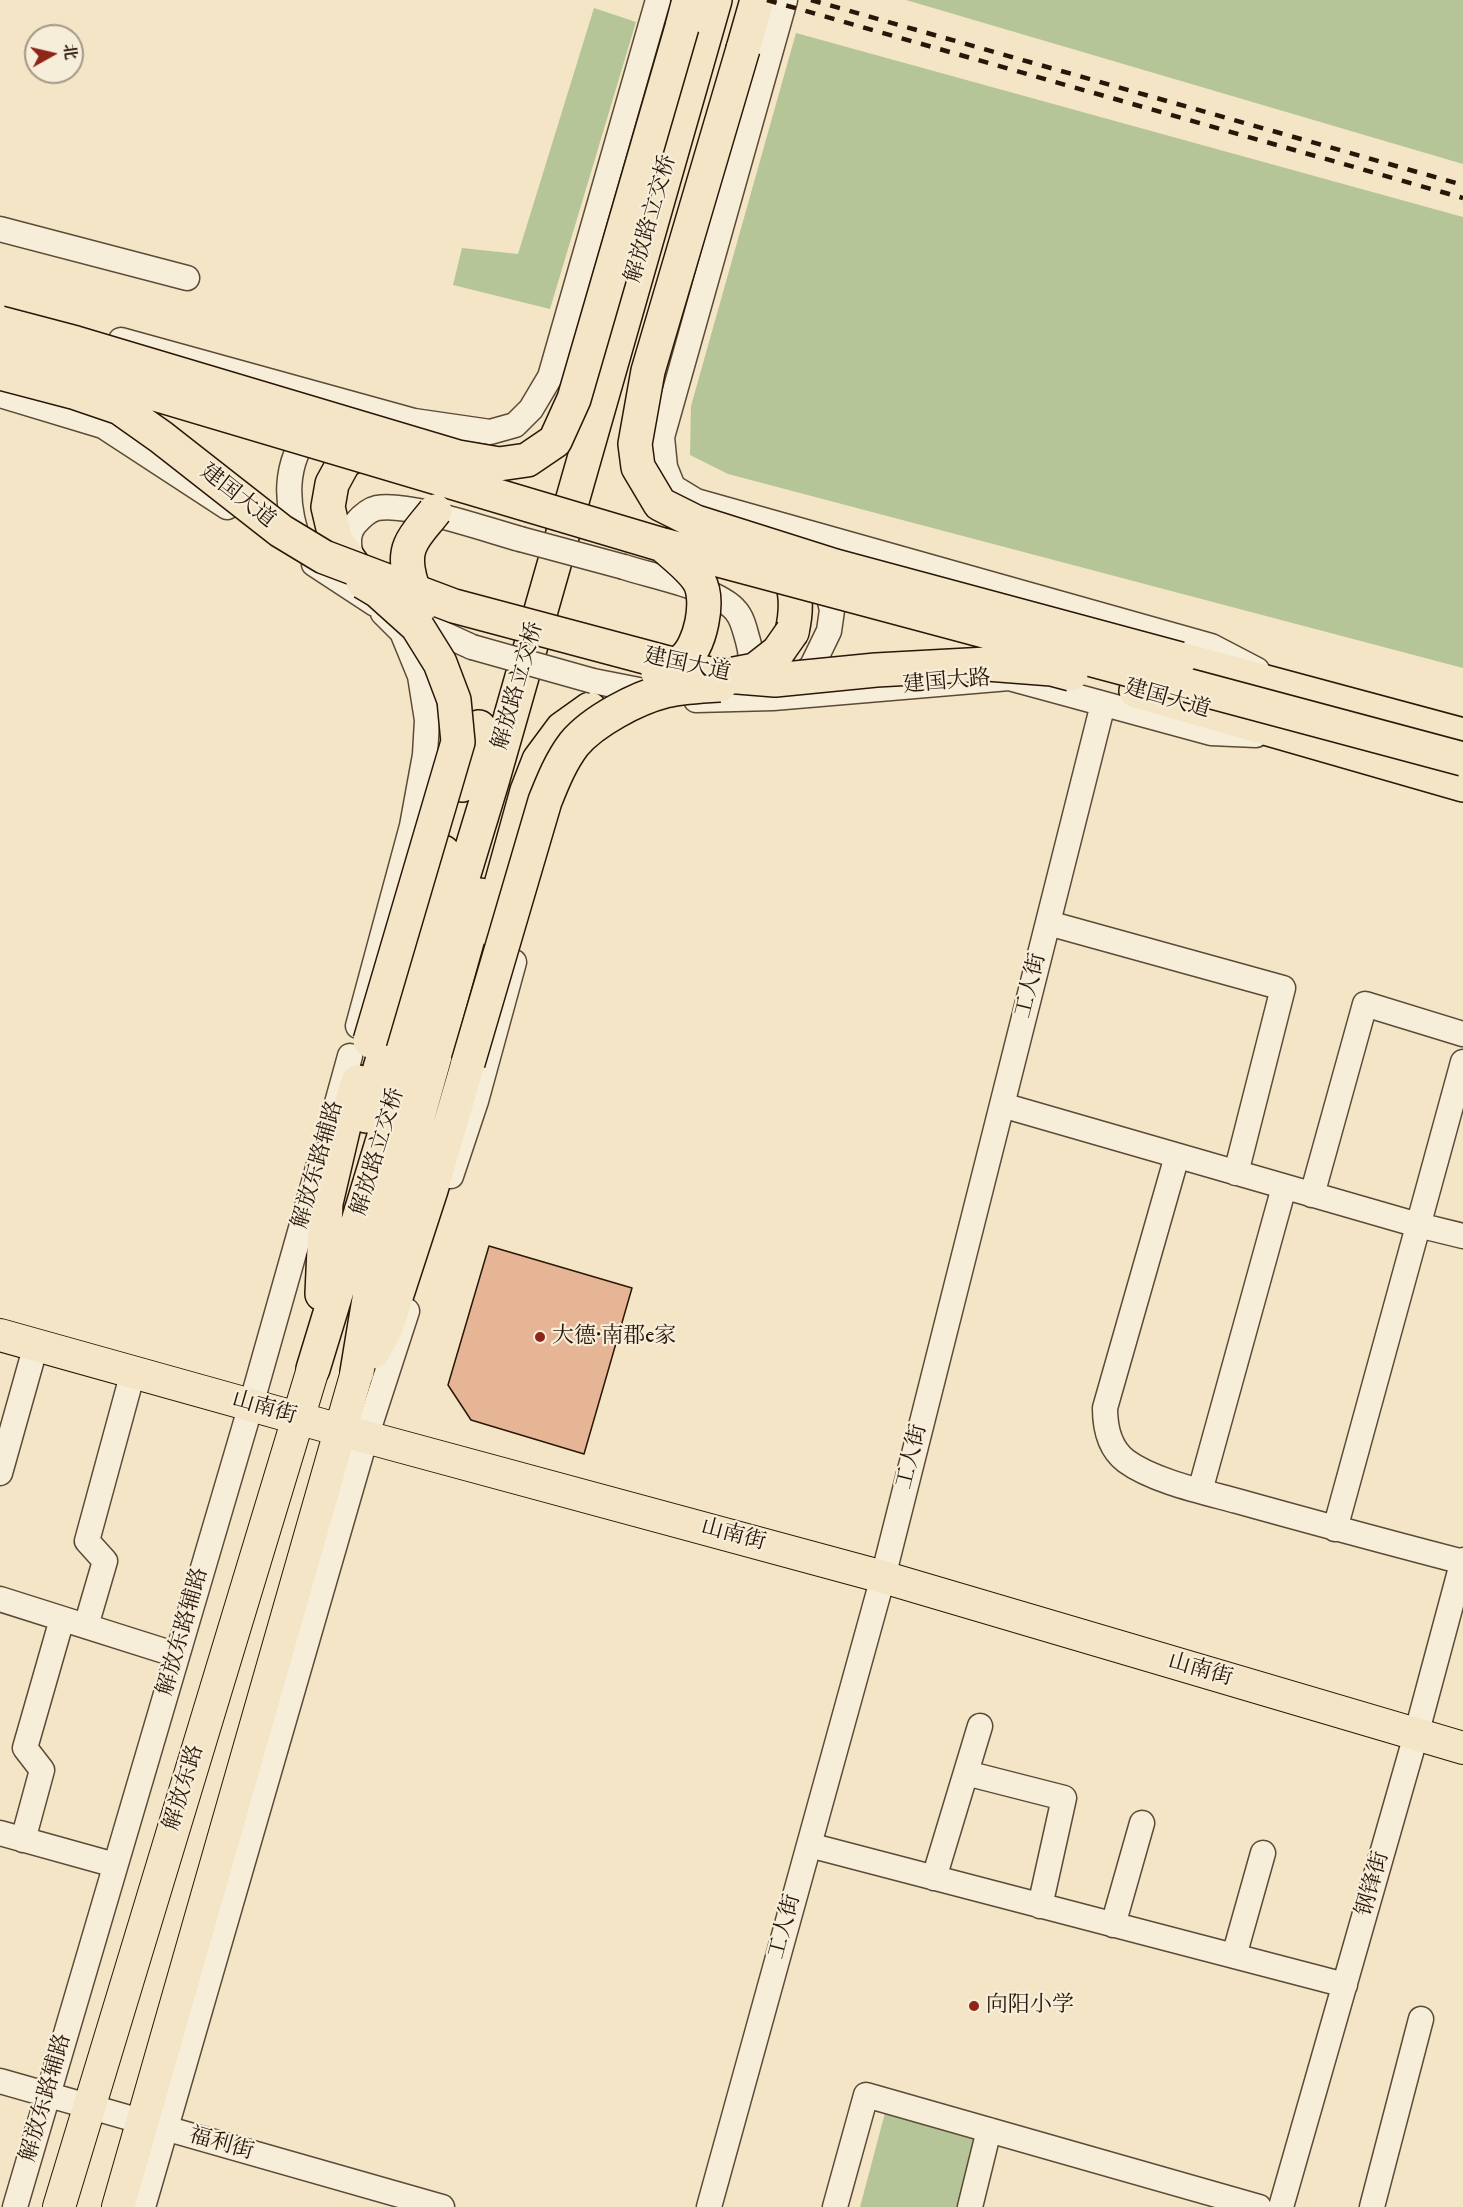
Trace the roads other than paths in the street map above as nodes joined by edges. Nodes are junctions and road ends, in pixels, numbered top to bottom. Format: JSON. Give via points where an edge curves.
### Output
{"nodes":[{"id":1,"x":658,"y":0,"type":"edge"},
{"id":2,"x":715,"y":0,"type":"edge"},
{"id":3,"x":732,"y":0,"type":"edge"},
{"id":4,"x":757,"y":0,"type":"edge"},
{"id":5,"x":785,"y":0,"type":"edge"},
{"id":6,"x":685,"y":14,"type":"edge"},
{"id":7,"x":0,"y":229,"type":"edge"},
{"id":8,"x":187,"y":278,"type":"dead end"},
{"id":9,"x":0,"y":306,"type":"edge"},
{"id":10,"x":0,"y":323,"type":"edge"},
{"id":11,"x":0,"y":348,"type":"edge"},
{"id":12,"x":0,"y":373,"type":"edge"},
{"id":13,"x":0,"y":395,"type":"edge"},
{"id":14,"x":357,"y":405,"type":"junction"},
{"id":15,"x":397,"y":439,"type":"junction"},
{"id":16,"x":505,"y":497,"type":"junction"},
{"id":17,"x":778,"y":536,"type":"junction"},
{"id":18,"x":663,"y":545,"type":"junction"},
{"id":19,"x":314,"y":557,"type":"junction"},
{"id":20,"x":356,"y":569,"type":"junction"},
{"id":21,"x":375,"y":604,"type":"junction"},
{"id":22,"x":717,"y":688,"type":"junction"},
{"id":23,"x":774,"y":689,"type":"junction"},
{"id":24,"x":1296,"y":691,"type":"junction"},
{"id":25,"x":676,"y":697,"type":"junction"},
{"id":26,"x":1103,"y":704,"type":"junction"},
{"id":27,"x":1463,"y":735,"type":"edge"},
{"id":28,"x":1296,"y":737,"type":"junction"},
{"id":29,"x":1463,"y":759,"type":"edge"},
{"id":30,"x":1463,"y":785,"type":"edge"},
{"id":31,"x":1048,"y":923,"type":"junction"},
{"id":32,"x":1463,"y":1034,"type":"edge"},
{"id":33,"x":360,"y":1048,"type":"junction"},
{"id":34,"x":1463,"y":1062,"type":"edge"},
{"id":35,"x":476,"y":1101,"type":"junction"},
{"id":36,"x":1002,"y":1105,"type":"junction"},
{"id":37,"x":1177,"y":1156,"type":"junction"},
{"id":38,"x":1236,"y":1173,"type":"junction"},
{"id":39,"x":435,"y":1179,"type":"junction"},
{"id":40,"x":1284,"y":1187,"type":"junction"},
{"id":41,"x":1312,"y":1195,"type":"junction"},
{"id":42,"x":1418,"y":1225,"type":"junction"},
{"id":43,"x":1463,"y":1236,"type":"edge"},
{"id":44,"x":324,"y":1278,"type":"junction"},
{"id":45,"x":0,"y":1335,"type":"edge"},
{"id":46,"x":364,"y":1337,"type":"junction"},
{"id":47,"x":36,"y":1345,"type":"junction"},
{"id":48,"x":313,"y":1369,"type":"junction"},
{"id":49,"x":133,"y":1372,"type":"junction"},
{"id":50,"x":357,"y":1372,"type":"junction"},
{"id":51,"x":251,"y":1405,"type":"junction"},
{"id":52,"x":297,"y":1418,"type":"junction"},
{"id":53,"x":353,"y":1434,"type":"junction"},
{"id":54,"x":0,"y":1473,"type":"edge"},
{"id":55,"x":1200,"y":1491,"type":"junction"},
{"id":56,"x":1335,"y":1529,"type":"junction"},
{"id":57,"x":1463,"y":1561,"type":"edge"},
{"id":58,"x":883,"y":1577,"type":"junction"},
{"id":59,"x":0,"y":1599,"type":"edge"},
{"id":60,"x":62,"y":1619,"type":"junction"},
{"id":61,"x":86,"y":1626,"type":"junction"},
{"id":62,"x":177,"y":1655,"type":"junction"},
{"id":63,"x":980,"y":1726,"type":"dead end"},
{"id":64,"x":1416,"y":1734,"type":"junction"},
{"id":65,"x":1463,"y":1748,"type":"edge"},
{"id":66,"x":966,"y":1773,"type":"junction"},
{"id":67,"x":1142,"y":1823,"type":"dead end"},
{"id":68,"x":0,"y":1833,"type":"edge"},
{"id":69,"x":23,"y":1840,"type":"junction"},
{"id":70,"x":809,"y":1845,"type":"junction"},
{"id":71,"x":1263,"y":1853,"type":"dead end"},
{"id":72,"x":115,"y":1865,"type":"junction"},
{"id":73,"x":934,"y":1878,"type":"junction"},
{"id":74,"x":1040,"y":1906,"type":"junction"},
{"id":75,"x":1113,"y":1924,"type":"junction"},
{"id":76,"x":1234,"y":1956,"type":"junction"},
{"id":77,"x":1345,"y":1985,"type":"junction"},
{"id":78,"x":1420,"y":2019,"type":"dead end"},
{"id":79,"x":0,"y":2081,"type":"edge"},
{"id":80,"x":47,"y":2094,"type":"junction"},
{"id":81,"x":88,"y":2106,"type":"junction"},
{"id":82,"x":154,"y":2126,"type":"junction"},
{"id":83,"x":989,"y":2130,"type":"junction"},
{"id":84,"x":15,"y":2207,"type":"edge"},
{"id":85,"x":59,"y":2207,"type":"edge"},
{"id":86,"x":118,"y":2207,"type":"edge"},
{"id":87,"x":143,"y":2207,"type":"edge"},
{"id":88,"x":442,"y":2207,"type":"edge"},
{"id":89,"x":709,"y":2207,"type":"edge"},
{"id":90,"x":835,"y":2207,"type":"edge"},
{"id":91,"x":970,"y":2207,"type":"edge"},
{"id":92,"x":1259,"y":2207,"type":"edge"},
{"id":93,"x":1281,"y":2207,"type":"edge"},
{"id":94,"x":1372,"y":2207,"type":"edge"}],
"edges":[{"from":1,"to":14,"type":"street","via":[[550,377],[531,409],[515,425],[490,432],[414,421]]},
{"from":2,"to":48,"type":"highway","name":"解放路立交桥","via":[[492,782]]},
{"from":3,"to":46,"type":"highway","name":"解放路立交桥","via":[[375,1270]]},
{"from":4,"to":17,"type":"highway","bridge":true,"via":[[648,371],[635,444],[638,467],[660,504],[696,522]]},
{"from":5,"to":17,"type":"street","via":[[662,437],[665,467],[673,487]]},
{"from":6,"to":15,"type":"highway","bridge":true,"via":[[574,399],[555,441],[527,460],[499,464],[459,458]]},
{"from":7,"to":8,"type":"street"},
{"from":9,"to":14,"type":"street"},
{"from":10,"to":15,"type":"highway","bridge":true},
{"from":11,"to":16,"type":"highway","name":"建国大道","bridge":true},
{"from":12,"to":19,"type":"highway","name":"建国大道","bridge":true,"via":[[120,408]]},
{"from":13,"to":19,"type":"street","via":[[104,426]]},
{"from":14,"to":19,"type":"street","via":[[342,407],[318,419],[293,463],[288,495],[291,520]]},
{"from":15,"to":20,"type":"highway","bridge":true,"via":[[374,441],[344,462],[332,484],[328,507],[336,542]]},
{"from":16,"to":18,"type":"highway","name":"建国大道","bridge":true},
{"from":16,"to":44,"type":"highway","bridge":true,"via":[[469,496],[435,511],[409,548],[408,575],[417,598],[466,668],[475,693],[479,727],[340,1207]]},
{"from":17,"to":22,"type":"highway","bridge":true,"via":[[796,596],[792,632],[778,652],[755,670]]},
{"from":17,"to":23,"type":"street","via":[[805,546],[824,575],[832,610],[829,631],[812,666]]},
{"from":17,"to":24,"type":"highway","bridge":true,"via":[[835,566]]},
{"from":17,"to":24,"type":"street","via":[[1211,646]]},
{"from":18,"to":29,"type":"highway","name":"建国大道","bridge":true},
{"from":18,"to":46,"type":"highway","bridge":true,"via":[[699,581],[703,601],[698,637],[683,660],[590,709],[562,729],[539,760],[404,1230]]},
{"from":19,"to":20,"type":"highway","name":"建国大道","bridge":true},
{"from":19,"to":21,"type":"street"},
{"from":19,"to":33,"type":"highway","bridge":true,"via":[[378,591],[417,626],[440,663],[454,700],[458,742]]},
{"from":20,"to":22,"type":"highway","name":"建国大道","bridge":true,"via":[[454,606]]},
{"from":21,"to":22,"type":"street","bridge":true,"via":[[350,555],[348,538],[354,525],[375,508],[412,510],[716,595],[736,610],[751,651],[749,673],[733,692]]},
{"from":21,"to":25,"type":"street","bridge":true,"via":[[472,646],[593,681]]},
{"from":21,"to":33,"type":"street","name":"解放东路辅路","via":[[402,632],[420,676],[427,720],[412,826]]},
{"from":22,"to":23,"type":"highway","name":"建国大道","bridge":true},
{"from":22,"to":25,"type":"street","via":[[692,700]]},
{"from":23,"to":26,"type":"street","name":"建国大路","via":[[1008,678]]},
{"from":23,"to":28,"type":"highway","name":"建国大道","bridge":true,"via":[[876,670],[987,664],[1052,669]]},
{"from":23,"to":39,"type":"highway","bridge":true,"via":[[665,691],[627,706],[575,743],[557,770],[545,801]]},
{"from":24,"to":27,"type":"highway"},
{"from":25,"to":35,"type":"street","via":[[639,708],[615,723],[595,739],[574,769],[557,810]]},
{"from":26,"to":28,"type":"street","name":"建国大路","via":[[1211,733]]},
{"from":26,"to":31,"type":"street","name":"工人街"},
{"from":28,"to":30,"type":"highway","name":"建国大道"},
{"from":31,"to":36,"type":"street","name":"工人街"},
{"from":31,"to":38,"type":"street","via":[[1283,988]]},
{"from":32,"to":41,"type":"street","via":[[1365,1004]]},
{"from":33,"to":44,"type":"highway","via":[[326,1203]]},
{"from":33,"to":51,"type":"street","name":"解放东路辅路"},
{"from":34,"to":42,"type":"street"},
{"from":35,"to":39,"type":"street"},
{"from":35,"to":53,"type":"street"},
{"from":36,"to":37,"type":"street"},
{"from":36,"to":58,"type":"street","name":"工人街"},
{"from":37,"to":38,"type":"street"},
{"from":37,"to":55,"type":"street","via":[[1105,1408],[1105,1423],[1114,1450],[1125,1461]]},
{"from":38,"to":40,"type":"street"},
{"from":39,"to":50,"type":"highway","via":[[386,1328]]},
{"from":40,"to":41,"type":"street"},
{"from":40,"to":55,"type":"street"},
{"from":41,"to":42,"type":"street"},
{"from":42,"to":43,"type":"street"},
{"from":42,"to":56,"type":"street"},
{"from":44,"to":48,"type":"highway"},
{"from":45,"to":47,"type":"main road","name":"山南街"},
{"from":46,"to":50,"type":"highway","name":"解放路立交桥"},
{"from":47,"to":49,"type":"main road","name":"山南街"},
{"from":47,"to":54,"type":"street"},
{"from":48,"to":52,"type":"main road","name":"解放东路"},
{"from":49,"to":51,"type":"main road","name":"山南街"},
{"from":49,"to":61,"type":"street","via":[[87,1541],[105,1561]]},
{"from":50,"to":53,"type":"main road"},
{"from":51,"to":52,"type":"main road","name":"山南街"},
{"from":51,"to":62,"type":"street","name":"解放东路辅路"},
{"from":52,"to":53,"type":"main road","name":"山南街"},
{"from":52,"to":81,"type":"main road","name":"解放东路"},
{"from":53,"to":58,"type":"main road","name":"山南街"},
{"from":53,"to":82,"type":"main road"},
{"from":55,"to":56,"type":"street"},
{"from":56,"to":57,"type":"street"},
{"from":57,"to":64,"type":"street","name":"钢锋街"},
{"from":58,"to":64,"type":"main road","name":"山南街"},
{"from":58,"to":70,"type":"street","name":"工人街"},
{"from":59,"to":60,"type":"street"},
{"from":60,"to":61,"type":"street"},
{"from":60,"to":69,"type":"street","via":[[25,1748],[42,1770]]},
{"from":61,"to":62,"type":"street"},
{"from":62,"to":72,"type":"street","name":"解放东路辅路"},
{"from":63,"to":66,"type":"street"},
{"from":64,"to":65,"type":"main road","name":"山南街"},
{"from":64,"to":77,"type":"street","name":"钢锋街"},
{"from":66,"to":73,"type":"street"},
{"from":66,"to":74,"type":"street","via":[[1064,1798]]},
{"from":67,"to":75,"type":"street"},
{"from":68,"to":69,"type":"street"},
{"from":69,"to":72,"type":"street"},
{"from":70,"to":73,"type":"street"},
{"from":70,"to":89,"type":"street","name":"工人街"},
{"from":71,"to":76,"type":"street"},
{"from":72,"to":80,"type":"street","name":"解放东路辅路"},
{"from":73,"to":74,"type":"street"},
{"from":74,"to":75,"type":"street"},
{"from":75,"to":76,"type":"street"},
{"from":76,"to":77,"type":"street"},
{"from":77,"to":93,"type":"street","name":"钢锋街"},
{"from":78,"to":94,"type":"street"},
{"from":79,"to":80,"type":"street","name":"福利街"},
{"from":80,"to":81,"type":"street","name":"福利街"},
{"from":80,"to":84,"type":"street","name":"解放东路辅路"},
{"from":81,"to":82,"type":"street","name":"福利街"},
{"from":81,"to":85,"type":"main road","name":"解放东路"},
{"from":82,"to":86,"type":"main road"},
{"from":82,"to":87,"type":"street"},
{"from":82,"to":88,"type":"street","name":"福利街"},
{"from":83,"to":90,"type":"street","via":[[866,2095]]},
{"from":83,"to":91,"type":"street"},
{"from":83,"to":92,"type":"street"}]}
